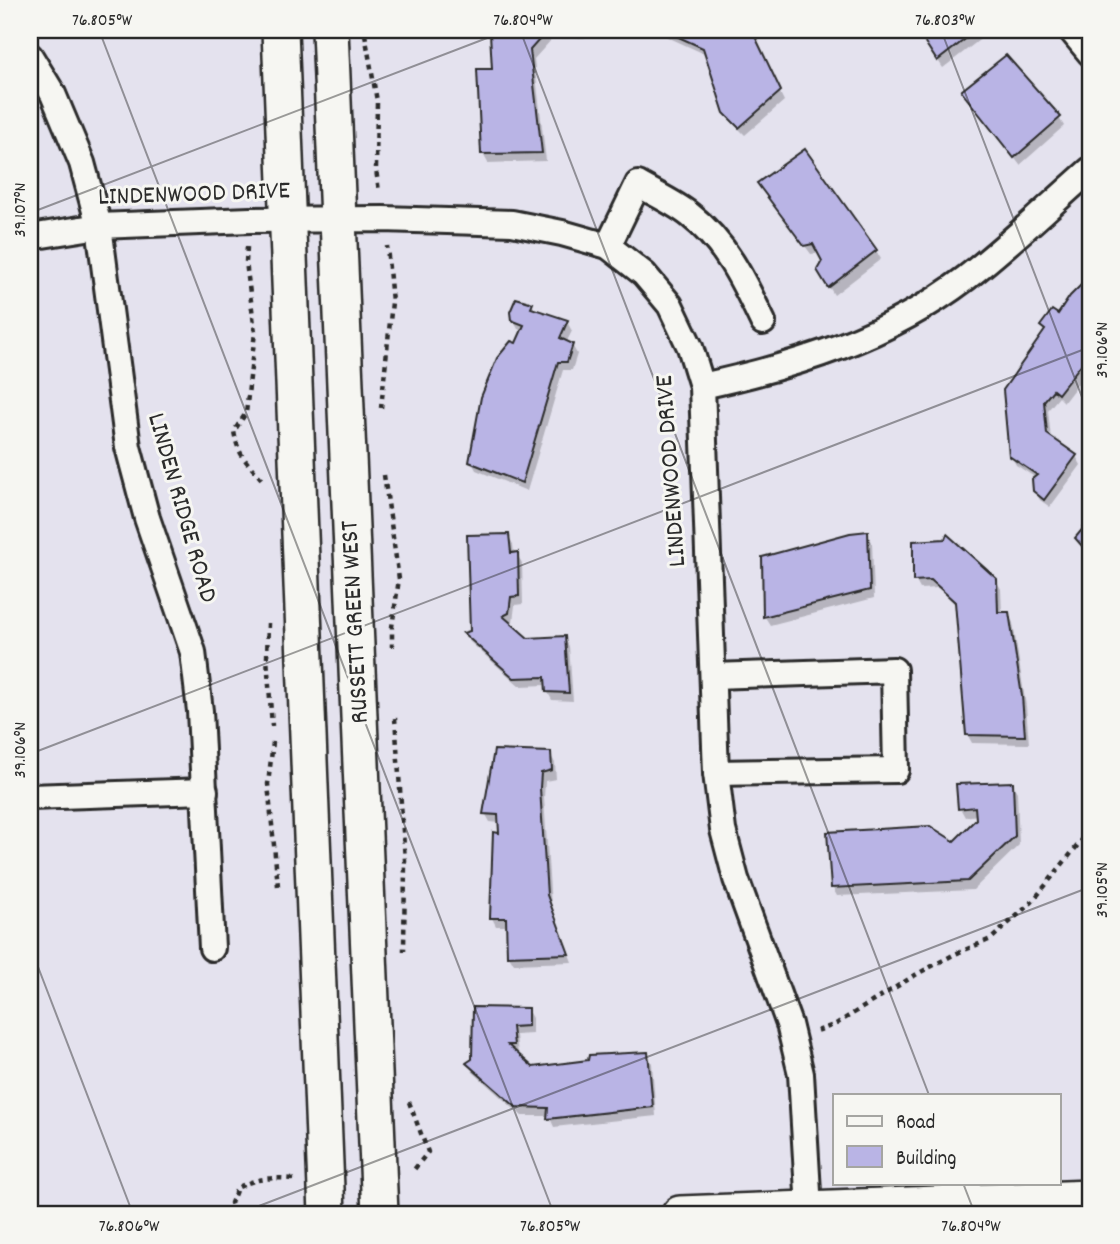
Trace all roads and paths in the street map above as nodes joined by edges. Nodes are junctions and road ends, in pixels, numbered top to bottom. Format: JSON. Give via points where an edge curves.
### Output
{"nodes":[{"id":1,"x":280,"y":30,"type":"edge"},
{"id":2,"x":330,"y":30,"type":"edge"},
{"id":3,"x":365,"y":30,"type":"edge"},
{"id":4,"x":1071,"y":30,"type":"edge"},
{"id":5,"x":1090,"y":53,"type":"edge"},
{"id":6,"x":30,"y":55,"type":"edge"},
{"id":7,"x":1090,"y":170,"type":"edge"},
{"id":8,"x":339,"y":219,"type":"junction"},
{"id":9,"x":383,"y":219,"type":"junction"},
{"id":10,"x":250,"y":220,"type":"junction"},
{"id":11,"x":287,"y":220,"type":"junction"},
{"id":12,"x":99,"y":226,"type":"junction"},
{"id":13,"x":30,"y":237,"type":"edge"},
{"id":14,"x":608,"y":246,"type":"junction"},
{"id":15,"x":763,"y":322,"type":"dead end"},
{"id":16,"x":702,"y":386,"type":"junction"},
{"id":17,"x":380,"y":418,"type":"dead end"},
{"id":18,"x":382,"y":464,"type":"dead end"},
{"id":19,"x":267,"y":491,"type":"dead end"},
{"id":20,"x":269,"y":615,"type":"dead end"},
{"id":21,"x":392,"y":652,"type":"dead end"},
{"id":22,"x":713,"y":676,"type":"junction"},
{"id":23,"x":394,"y":711,"type":"dead end"},
{"id":24,"x":716,"y":773,"type":"junction"},
{"id":25,"x":205,"y":791,"type":"junction"},
{"id":26,"x":30,"y":797,"type":"edge"},
{"id":27,"x":1090,"y":830,"type":"edge"},
{"id":28,"x":279,"y":899,"type":"dead end"},
{"id":29,"x":212,"y":948,"type":"dead end"},
{"id":30,"x":403,"y":956,"type":"dead end"},
{"id":31,"x":793,"y":1041,"type":"junction"},
{"id":32,"x":408,"y":1089,"type":"dead end"},
{"id":33,"x":291,"y":1170,"type":"dead end"},
{"id":34,"x":409,"y":1175,"type":"dead end"},
{"id":35,"x":1090,"y":1198,"type":"edge"},
{"id":36,"x":809,"y":1209,"type":"junction"},
{"id":37,"x":235,"y":1214,"type":"edge"},
{"id":38,"x":327,"y":1214,"type":"edge"},
{"id":39,"x":380,"y":1214,"type":"edge"},
{"id":40,"x":680,"y":1214,"type":"edge"}],
"edges":[{"from":1,"to":11,"type":"street","name":"RUSSETT GREEN WEST"},
{"from":2,"to":8,"type":"street","name":"RUSSETT GREEN WEST"},
{"from":3,"to":9,"type":"path","via":[[377,100],[376,169]]},
{"from":4,"to":5,"type":"street"},
{"from":6,"to":12,"type":"street","name":"LINDEN RIDGE ROAD","via":[[53,93],[82,163]]},
{"from":7,"to":16,"type":"street","via":[[965,279],[892,325],[810,359]]},
{"from":8,"to":9,"type":"street","name":"LINDENWOOD DRIVE"},
{"from":8,"to":11,"type":"street","name":"LINDENWOOD DRIVE"},
{"from":8,"to":39,"type":"street","name":"RUSSETT GREEN WEST"},
{"from":9,"to":14,"type":"street","name":"LINDENWOOD DRIVE","via":[[512,223]]},
{"from":9,"to":17,"type":"path","via":[[392,302]]},
{"from":10,"to":11,"type":"street","name":"LINDENWOOD DRIVE"},
{"from":10,"to":12,"type":"street","name":"LINDENWOOD DRIVE"},
{"from":10,"to":19,"type":"path","via":[[246,262],[255,332],[246,413],[234,431],[237,447]]},
{"from":11,"to":38,"type":"street","name":"RUSSETT GREEN WEST"},
{"from":12,"to":13,"type":"street","name":"LINDENWOOD DRIVE"},
{"from":12,"to":25,"type":"street","name":"LINDEN RIDGE ROAD","via":[[128,447],[193,652]]},
{"from":14,"to":15,"type":"street","via":[[638,184],[690,214],[723,248]]},
{"from":14,"to":16,"type":"street","name":"LINDENWOOD DRIVE","via":[[644,274],[670,305]]},
{"from":16,"to":22,"type":"street","name":"LINDENWOOD DRIVE"},
{"from":18,"to":21,"type":"path","via":[[400,579]]},
{"from":20,"to":28,"type":"path","via":[[273,742],[268,784]]},
{"from":22,"to":24,"type":"street","name":"LINDENWOOD DRIVE"},
{"from":22,"to":24,"type":"street","via":[[894,670],[896,769]]},
{"from":23,"to":30,"type":"path","via":[[405,860]]},
{"from":24,"to":31,"type":"street","name":"LINDENWOOD DRIVE","via":[[723,830],[736,879]]},
{"from":25,"to":26,"type":"street"},
{"from":25,"to":29,"type":"street","name":"LINDEN RIDGE ROAD"},
{"from":27,"to":31,"type":"path","via":[[1032,902],[990,939],[883,992],[836,1024]]},
{"from":31,"to":36,"type":"street","name":"LINDENWOOD DRIVE","via":[[801,1074]]},
{"from":32,"to":34,"type":"path","via":[[428,1152]]},
{"from":33,"to":37,"type":"path","via":[[292,1180],[271,1177],[237,1188],[231,1203]]},
{"from":35,"to":36,"type":"street"},
{"from":36,"to":40,"type":"street"}]}
